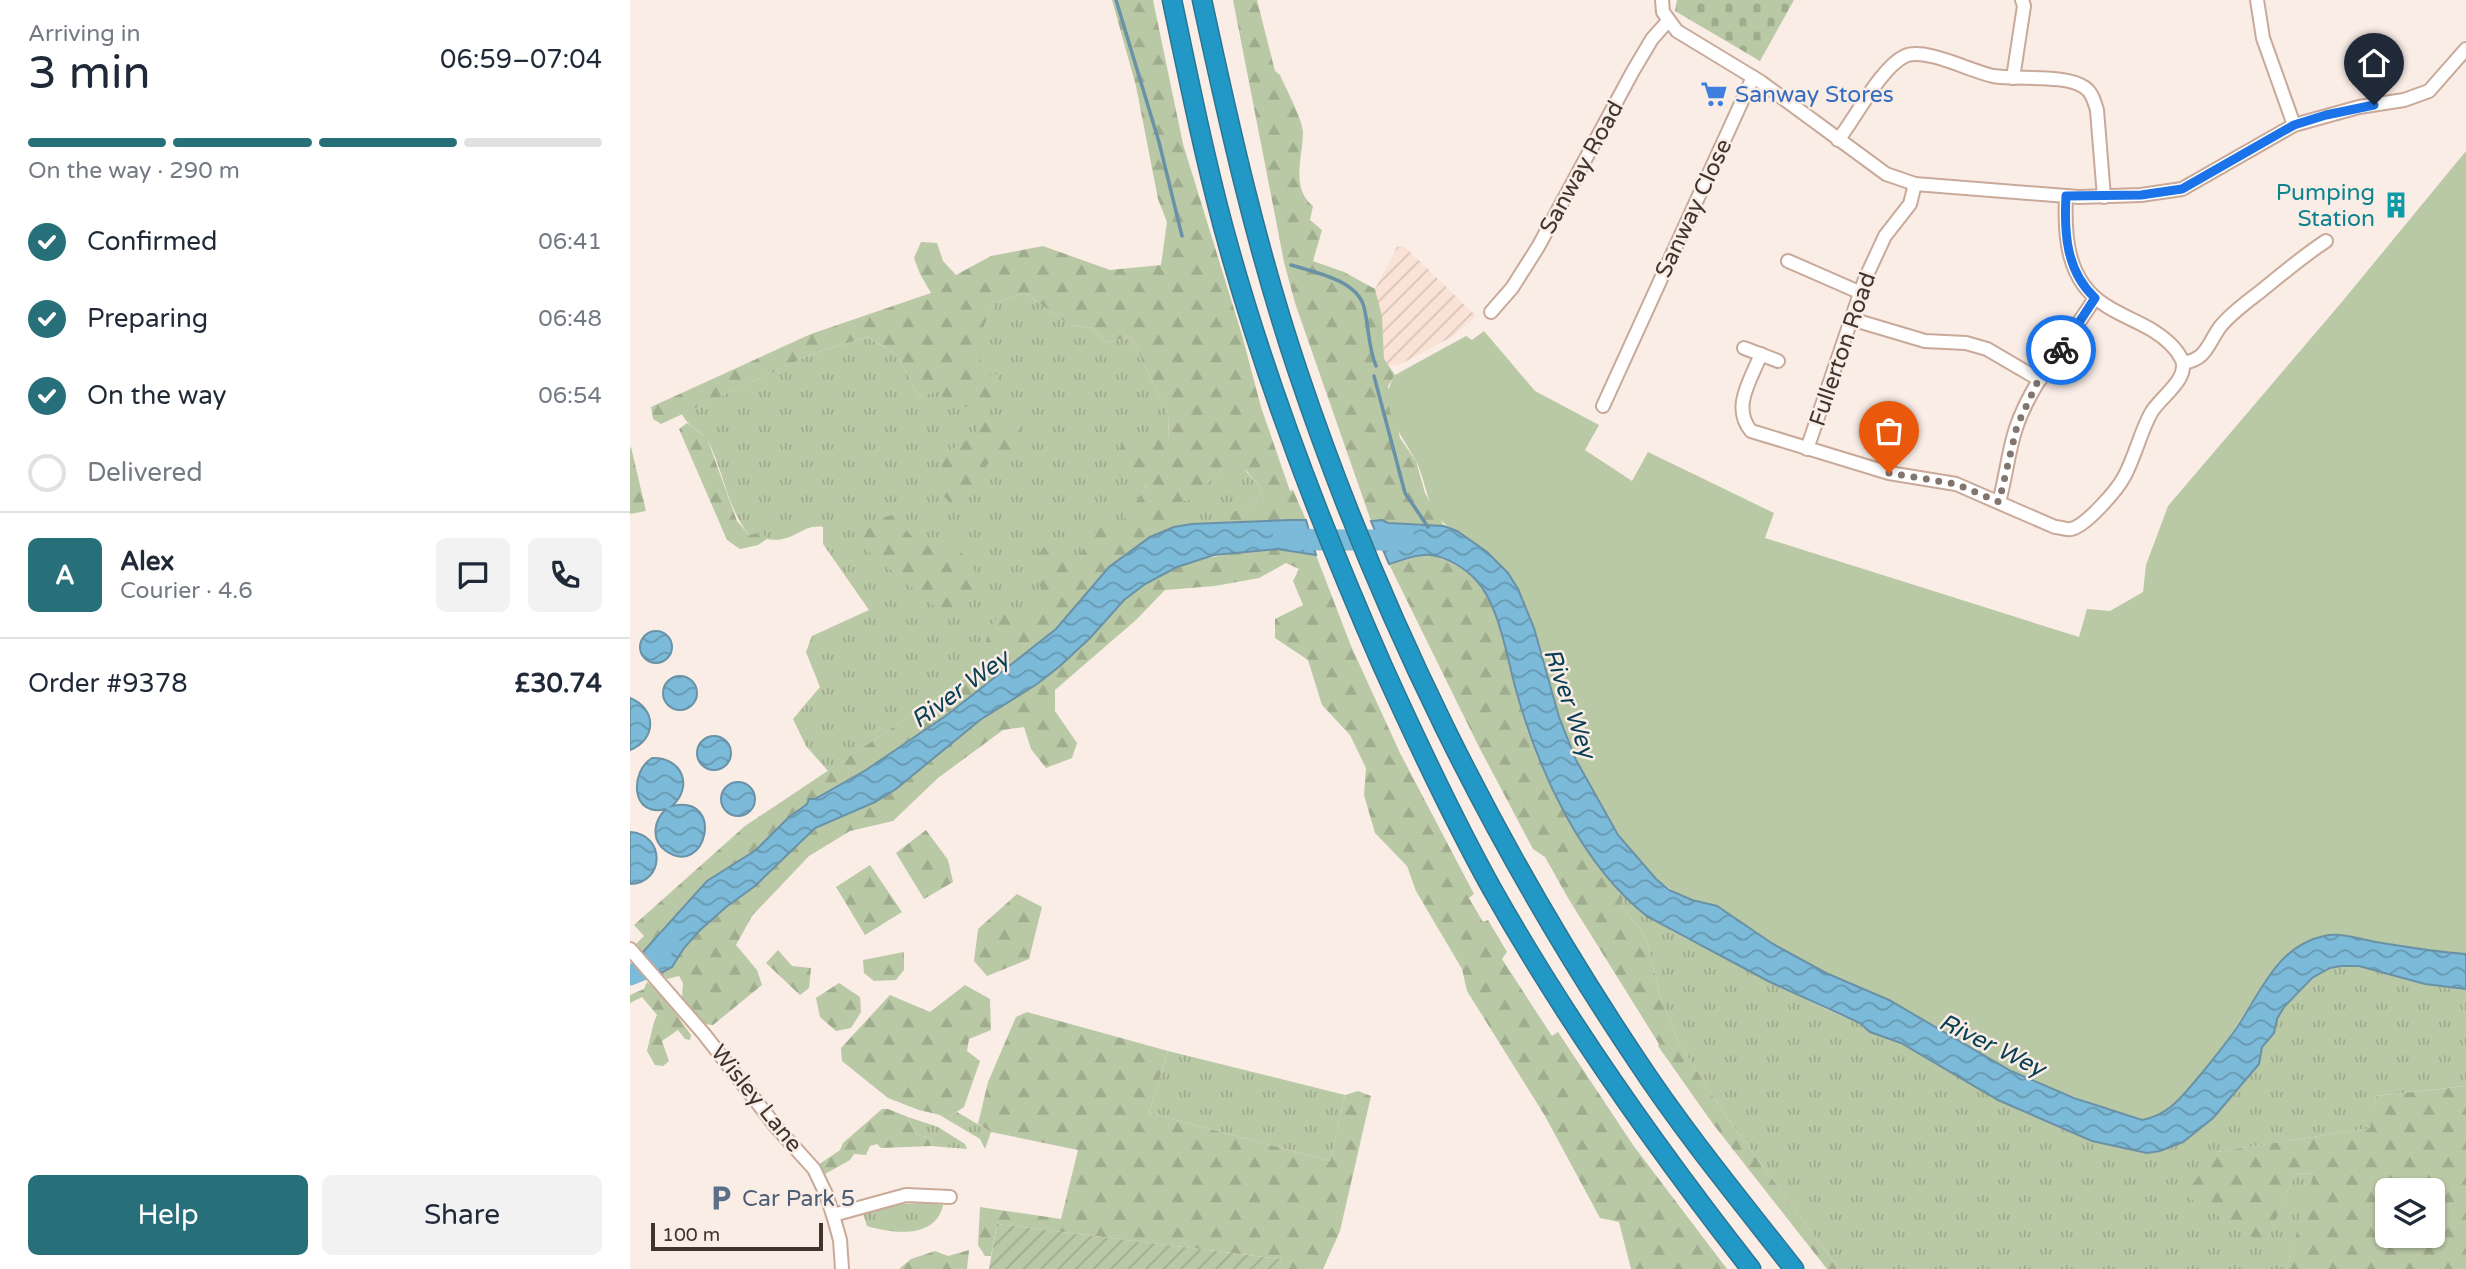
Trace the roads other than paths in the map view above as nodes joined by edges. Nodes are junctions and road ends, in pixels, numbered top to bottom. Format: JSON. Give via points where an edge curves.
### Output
{"nodes":[{"id":1,"x":1172,"y":0,"type":"edge"},
{"id":2,"x":1202,"y":0,"type":"edge"},
{"id":3,"x":1662,"y":0,"type":"edge"},
{"id":4,"x":2022,"y":0,"type":"edge"},
{"id":5,"x":2257,"y":0,"type":"edge"},
{"id":6,"x":1668,"y":21,"type":"junction"},
{"id":7,"x":2466,"y":49,"type":"edge"},
{"id":8,"x":1753,"y":77,"type":"junction"},
{"id":9,"x":2013,"y":78,"type":"junction"},
{"id":10,"x":2294,"y":125,"type":"junction"},
{"id":11,"x":1838,"y":140,"type":"junction"},
{"id":12,"x":1915,"y":184,"type":"junction"},
{"id":13,"x":2066,"y":196,"type":"junction"},
{"id":14,"x":2104,"y":197,"type":"junction"},
{"id":15,"x":2326,"y":242,"type":"dead end"},
{"id":16,"x":1788,"y":261,"type":"dead end"},
{"id":17,"x":1860,"y":292,"type":"junction"},
{"id":18,"x":2095,"y":298,"type":"junction"},
{"id":19,"x":1650,"y":301,"type":"junction"},
{"id":20,"x":1662,"y":307,"type":"dead end"},
{"id":21,"x":1491,"y":312,"type":"dead end"},
{"id":22,"x":1851,"y":319,"type":"junction"},
{"id":23,"x":1744,"y":348,"type":"dead end"},
{"id":24,"x":1761,"y":354,"type":"junction"},
{"id":25,"x":1778,"y":361,"type":"dead end"},
{"id":26,"x":2183,"y":363,"type":"junction"},
{"id":27,"x":2040,"y":380,"type":"junction"},
{"id":28,"x":1603,"y":406,"type":"dead end"},
{"id":29,"x":1807,"y":449,"type":"junction"},
{"id":30,"x":1999,"y":502,"type":"junction"},
{"id":31,"x":632,"y":951,"type":"edge"},
{"id":32,"x":950,"y":1197,"type":"dead end"},
{"id":33,"x":833,"y":1215,"type":"junction"},
{"id":34,"x":842,"y":1269,"type":"edge"},
{"id":35,"x":1751,"y":1269,"type":"edge"},
{"id":36,"x":1794,"y":1269,"type":"edge"}],
"edges":[{"from":1,"to":35,"type":"highway","via":[[1230,252],[1281,413],[1337,563],[1425,760],[1492,889],[1554,992],[1672,1164]]},
{"from":2,"to":36,"type":"highway","via":[[1234,147],[1306,394],[1370,564],[1460,757],[1582,974],[1636,1059]]},
{"from":3,"to":6,"type":"street"},
{"from":4,"to":9,"type":"street"},
{"from":5,"to":10,"type":"street","via":[[2263,38]]},
{"from":6,"to":8,"type":"street"},
{"from":6,"to":21,"type":"street","name":"Sanway Road","via":[[1646,50],[1531,257]]},
{"from":7,"to":10,"type":"street","via":[[2417,97]]},
{"from":8,"to":11,"type":"street"},
{"from":8,"to":19,"type":"street","name":"Sanway Close"},
{"from":9,"to":11,"type":"street","via":[[1907,54],[1894,62]]},
{"from":9,"to":14,"type":"street","via":[[2060,79],[2085,87],[2092,96]]},
{"from":10,"to":14,"type":"street","via":[[2182,189]]},
{"from":11,"to":12,"type":"street","via":[[1886,174]]},
{"from":12,"to":13,"type":"street"},
{"from":12,"to":17,"type":"street","name":"Fullerton Road","via":[[1910,204],[1875,254]]},
{"from":13,"to":14,"type":"street"},
{"from":13,"to":18,"type":"street","via":[[2071,260],[2083,287]]},
{"from":15,"to":26,"type":"street","via":[[2237,310],[2197,360]]},
{"from":16,"to":17,"type":"street"},
{"from":17,"to":22,"type":"street","name":"Fullerton Road"},
{"from":18,"to":26,"type":"street","via":[[2161,335]]},
{"from":18,"to":27,"type":"street"},
{"from":19,"to":20,"type":"street","name":"Sanway Close"},
{"from":19,"to":28,"type":"street","name":"Sanway Close"},
{"from":22,"to":27,"type":"street","via":[[1925,341],[1987,349]]},
{"from":22,"to":29,"type":"street","name":"Fullerton Road"},
{"from":23,"to":24,"type":"street"},
{"from":24,"to":25,"type":"street"},
{"from":24,"to":29,"type":"street","via":[[1744,397],[1743,421],[1751,431]]},
{"from":26,"to":30,"type":"street","name":"Fullerton Road","via":[[2181,376],[2155,405],[2144,426],[2124,478],[2081,523],[2071,529],[2055,527]]},
{"from":27,"to":30,"type":"street","via":[[2017,426]]},
{"from":29,"to":30,"type":"street","name":"Fullerton Road","via":[[1889,473],[1956,484]]},
{"from":31,"to":33,"type":"street","name":"Wisley Lane","via":[[808,1161]]},
{"from":32,"to":33,"type":"street","via":[[898,1196]]},
{"from":33,"to":34,"type":"street","name":"Wisley Lane"}]}
